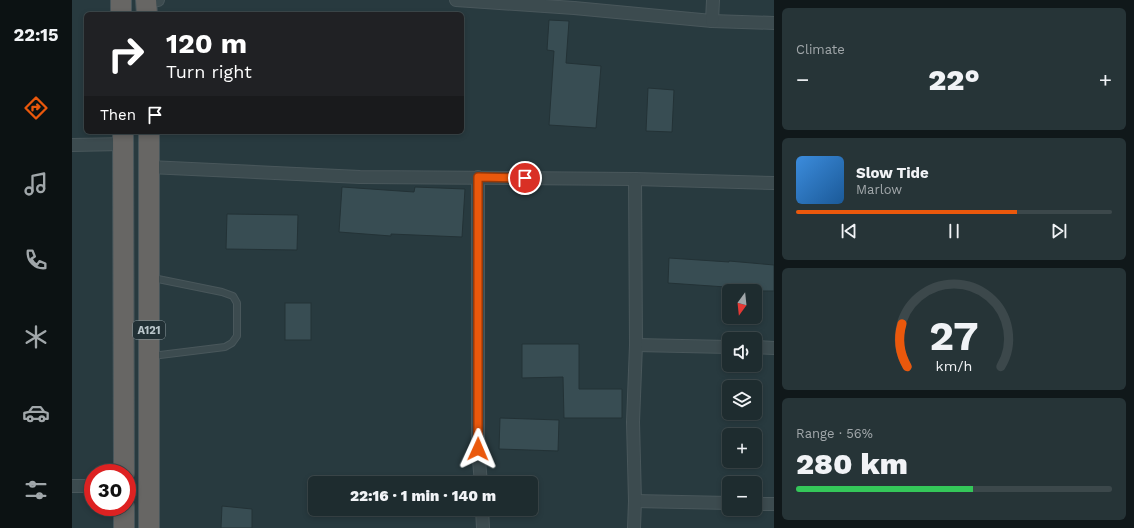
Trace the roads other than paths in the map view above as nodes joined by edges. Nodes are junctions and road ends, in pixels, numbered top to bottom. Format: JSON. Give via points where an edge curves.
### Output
{"nodes":[{"id":1,"x":120,"y":0,"type":"edge"},
{"id":2,"x":456,"y":0,"type":"edge"},
{"id":3,"x":713,"y":0,"type":"edge"},
{"id":4,"x":121,"y":12,"type":"edge"},
{"id":5,"x":712,"y":21,"type":"junction"},
{"id":6,"x":774,"y":23,"type":"edge"},
{"id":7,"x":149,"y":134,"type":"edge"},
{"id":8,"x":123,"y":138,"type":"edge"},
{"id":9,"x":72,"y":145,"type":"edge"},
{"id":10,"x":149,"y":167,"type":"junction"},
{"id":11,"x":478,"y":177,"type":"junction"},
{"id":12,"x":635,"y":179,"type":"junction"},
{"id":13,"x":774,"y":183,"type":"edge"},
{"id":14,"x":149,"y":278,"type":"junction"},
{"id":15,"x":636,"y":345,"type":"junction"},
{"id":16,"x":722,"y":347,"type":"edge"},
{"id":17,"x":762,"y":347,"type":"edge"},
{"id":18,"x":774,"y":348,"type":"edge"},
{"id":19,"x":149,"y":356,"type":"junction"},
{"id":20,"x":124,"y":464,"type":"edge"},
{"id":21,"x":480,"y":476,"type":"edge"},
{"id":22,"x":72,"y":486,"type":"edge"},
{"id":23,"x":84,"y":486,"type":"edge"},
{"id":24,"x":635,"y":501,"type":"junction"},
{"id":25,"x":722,"y":503,"type":"edge"},
{"id":26,"x":762,"y":504,"type":"edge"},
{"id":27,"x":774,"y":504,"type":"edge"},
{"id":28,"x":124,"y":516,"type":"edge"},
{"id":29,"x":482,"y":516,"type":"edge"},
{"id":30,"x":124,"y":528,"type":"edge"},
{"id":31,"x":149,"y":528,"type":"edge"},
{"id":32,"x":483,"y":528,"type":"edge"},
{"id":33,"x":634,"y":528,"type":"edge"}],
"edges":[{"from":1,"to":4,"type":"highway"},
{"from":2,"to":5,"type":"street"},
{"from":3,"to":5,"type":"street"},
{"from":5,"to":6,"type":"street"},
{"from":7,"to":10,"type":"highway","number":"A121"},
{"from":8,"to":9,"type":"street"},
{"from":8,"to":20,"type":"highway","number":"A121"},
{"from":10,"to":11,"type":"street","via":[[360,177]]},
{"from":10,"to":14,"type":"highway","number":"A121"},
{"from":11,"to":12,"type":"street"},
{"from":11,"to":21,"type":"street","via":[[478,449]]},
{"from":12,"to":13,"type":"street"},
{"from":12,"to":15,"type":"street"},
{"from":14,"to":19,"type":"highway","number":"A121"},
{"from":14,"to":19,"type":"lane","via":[[233,296],[237,303],[237,336],[232,343],[225,346]]},
{"from":15,"to":16,"type":"street"},
{"from":15,"to":24,"type":"street","via":[[633,422]]},
{"from":17,"to":18,"type":"street"},
{"from":19,"to":31,"type":"highway","number":"A121"},
{"from":22,"to":23,"type":"street"},
{"from":24,"to":25,"type":"street"},
{"from":24,"to":33,"type":"street"},
{"from":26,"to":27,"type":"street"},
{"from":28,"to":30,"type":"highway"},
{"from":29,"to":32,"type":"street"}]}
